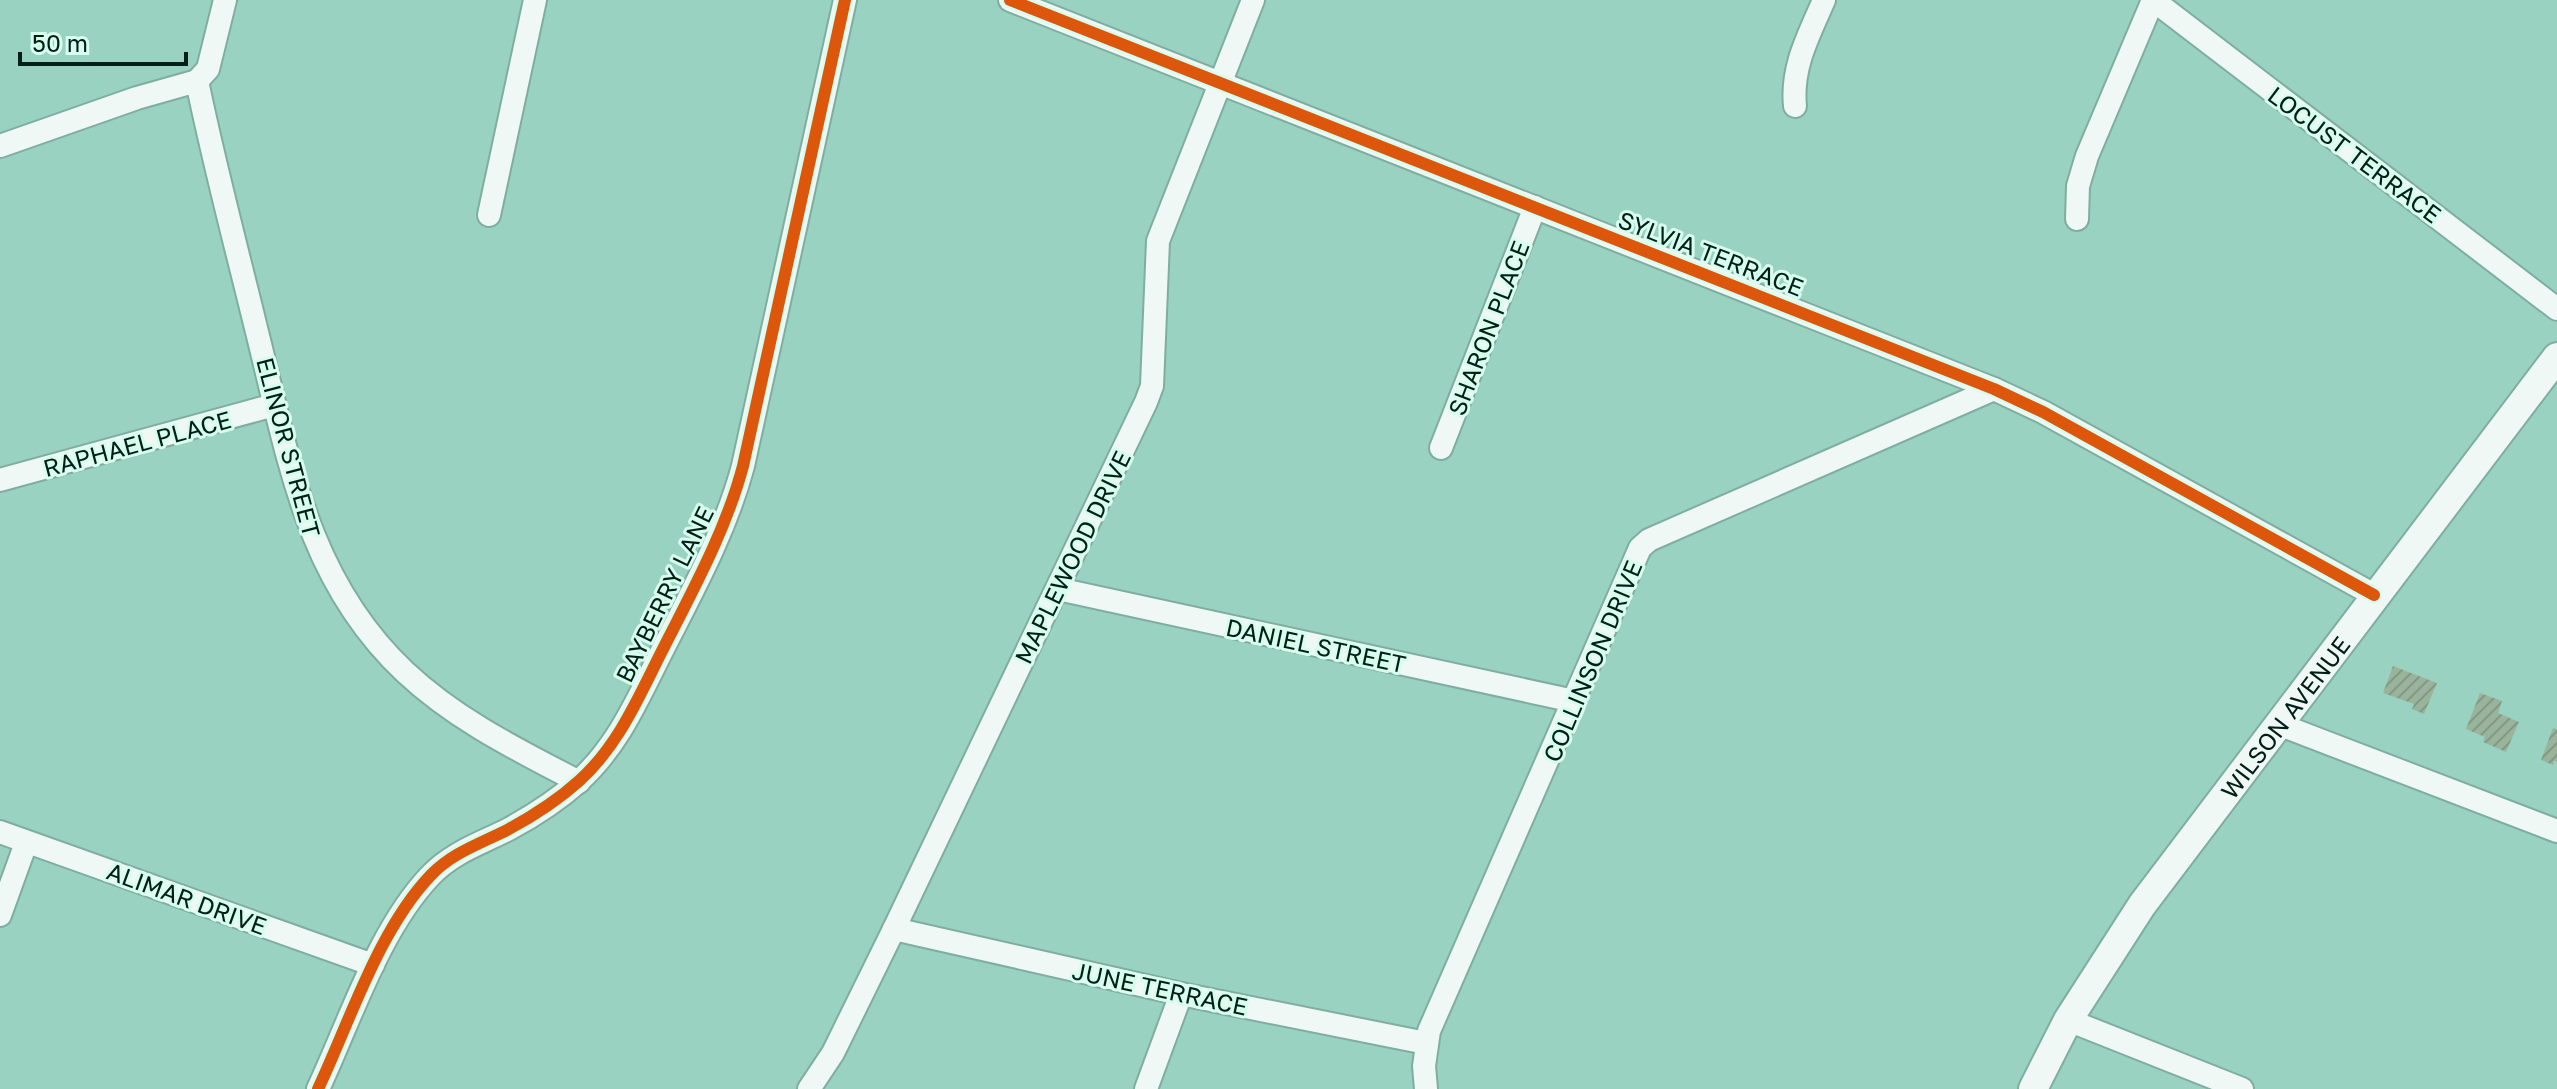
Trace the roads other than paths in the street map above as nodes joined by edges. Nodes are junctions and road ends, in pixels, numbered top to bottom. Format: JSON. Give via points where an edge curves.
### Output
{"nodes":[{"id":1,"x":225,"y":0,"type":"edge"},
{"id":2,"x":535,"y":0,"type":"edge"},
{"id":3,"x":845,"y":0,"type":"edge"},
{"id":4,"x":1010,"y":0,"type":"edge"},
{"id":5,"x":1253,"y":0,"type":"edge"},
{"id":6,"x":1824,"y":0,"type":"edge"},
{"id":7,"x":2153,"y":0,"type":"edge"},
{"id":8,"x":197,"y":81,"type":"junction"},
{"id":9,"x":1220,"y":83,"type":"junction"},
{"id":10,"x":1795,"y":106,"type":"dead end"},
{"id":11,"x":0,"y":146,"type":"edge"},
{"id":12,"x":1535,"y":207,"type":"junction"},
{"id":13,"x":489,"y":215,"type":"dead end"},
{"id":14,"x":2077,"y":219,"type":"dead end"},
{"id":15,"x":2557,"y":309,"type":"edge"},
{"id":16,"x":2557,"y":357,"type":"edge"},
{"id":17,"x":1994,"y":389,"type":"junction"},
{"id":18,"x":274,"y":405,"type":"junction"},
{"id":19,"x":1441,"y":448,"type":"dead end"},
{"id":20,"x":0,"y":480,"type":"edge"},
{"id":21,"x":1058,"y":589,"type":"junction"},
{"id":22,"x":2374,"y":595,"type":"junction"},
{"id":23,"x":1574,"y":701,"type":"junction"},
{"id":24,"x":2278,"y":724,"type":"junction"},
{"id":25,"x":579,"y":782,"type":"junction"},
{"id":26,"x":2557,"y":831,"type":"edge"},
{"id":27,"x":0,"y":832,"type":"edge"},
{"id":28,"x":26,"y":843,"type":"junction"},
{"id":29,"x":0,"y":915,"type":"edge"},
{"id":30,"x":894,"y":929,"type":"junction"},
{"id":31,"x":373,"y":965,"type":"junction"},
{"id":32,"x":1181,"y":994,"type":"junction"},
{"id":33,"x":2068,"y":1020,"type":"junction"},
{"id":34,"x":1426,"y":1043,"type":"junction"},
{"id":35,"x":318,"y":1089,"type":"edge"},
{"id":36,"x":809,"y":1089,"type":"edge"},
{"id":37,"x":1146,"y":1089,"type":"edge"},
{"id":38,"x":1426,"y":1089,"type":"edge"},
{"id":39,"x":2033,"y":1089,"type":"edge"},
{"id":40,"x":2242,"y":1089,"type":"edge"}],
"edges":[{"from":1,"to":8,"type":"street","via":[[208,69]]},
{"from":2,"to":13,"type":"street"},
{"from":3,"to":25,"type":"street","name":"BAYBERRY LANE","via":[[735,495],[617,740]]},
{"from":4,"to":9,"type":"street","name":"SYLVIA TERRACE"},
{"from":5,"to":9,"type":"street","name":"MAPLEWOOD DRIVE"},
{"from":6,"to":10,"type":"street","via":[[1798,61]]},
{"from":7,"to":14,"type":"street","via":[[2087,156],[2078,186]]},
{"from":7,"to":15,"type":"street","name":"LOCUST TERRACE"},
{"from":8,"to":11,"type":"street"},
{"from":8,"to":18,"type":"street","name":"ELINOR STREET"},
{"from":9,"to":12,"type":"street","name":"SYLVIA TERRACE"},
{"from":9,"to":21,"type":"street","name":"MAPLEWOOD DRIVE","via":[[1158,241],[1152,386]]},
{"from":12,"to":17,"type":"street","name":"SYLVIA TERRACE"},
{"from":12,"to":19,"type":"street","name":"SHARON PLACE"},
{"from":16,"to":22,"type":"street","name":"WILSON AVENUE"},
{"from":17,"to":22,"type":"street","name":"SYLVIA TERRACE"},
{"from":17,"to":23,"type":"street","name":"COLLINSON DRIVE","via":[[1649,540],[1640,548]]},
{"from":18,"to":20,"type":"street","name":"RAPHAEL PLACE"},
{"from":18,"to":25,"type":"street","name":"ELINOR STREET","via":[[318,550],[370,635],[404,672],[463,719]]},
{"from":21,"to":23,"type":"street","name":"DANIEL STREET"},
{"from":21,"to":30,"type":"street","name":"MAPLEWOOD DRIVE"},
{"from":22,"to":24,"type":"street","name":"WILSON AVENUE"},
{"from":23,"to":34,"type":"street","name":"COLLINSON DRIVE"},
{"from":24,"to":26,"type":"street"},
{"from":24,"to":33,"type":"street","name":"WILSON AVENUE","via":[[2142,905]]},
{"from":25,"to":31,"type":"street","name":"BAYBERRY LANE","via":[[525,820],[439,867],[402,914]]},
{"from":27,"to":28,"type":"street","name":"ALIMAR DRIVE"},
{"from":28,"to":29,"type":"street"},
{"from":28,"to":31,"type":"street","name":"ALIMAR DRIVE"},
{"from":30,"to":32,"type":"street","name":"JUNE TERRACE"},
{"from":30,"to":36,"type":"street","name":"MAPLEWOOD DRIVE","via":[[833,1053]]},
{"from":31,"to":35,"type":"street","name":"BAYBERRY LANE"},
{"from":32,"to":34,"type":"street","name":"JUNE TERRACE"},
{"from":32,"to":37,"type":"street"},
{"from":33,"to":39,"type":"street","name":"WILSON AVENUE"},
{"from":33,"to":40,"type":"street"},
{"from":34,"to":38,"type":"street","name":"COLLINSON DRIVE"}]}
